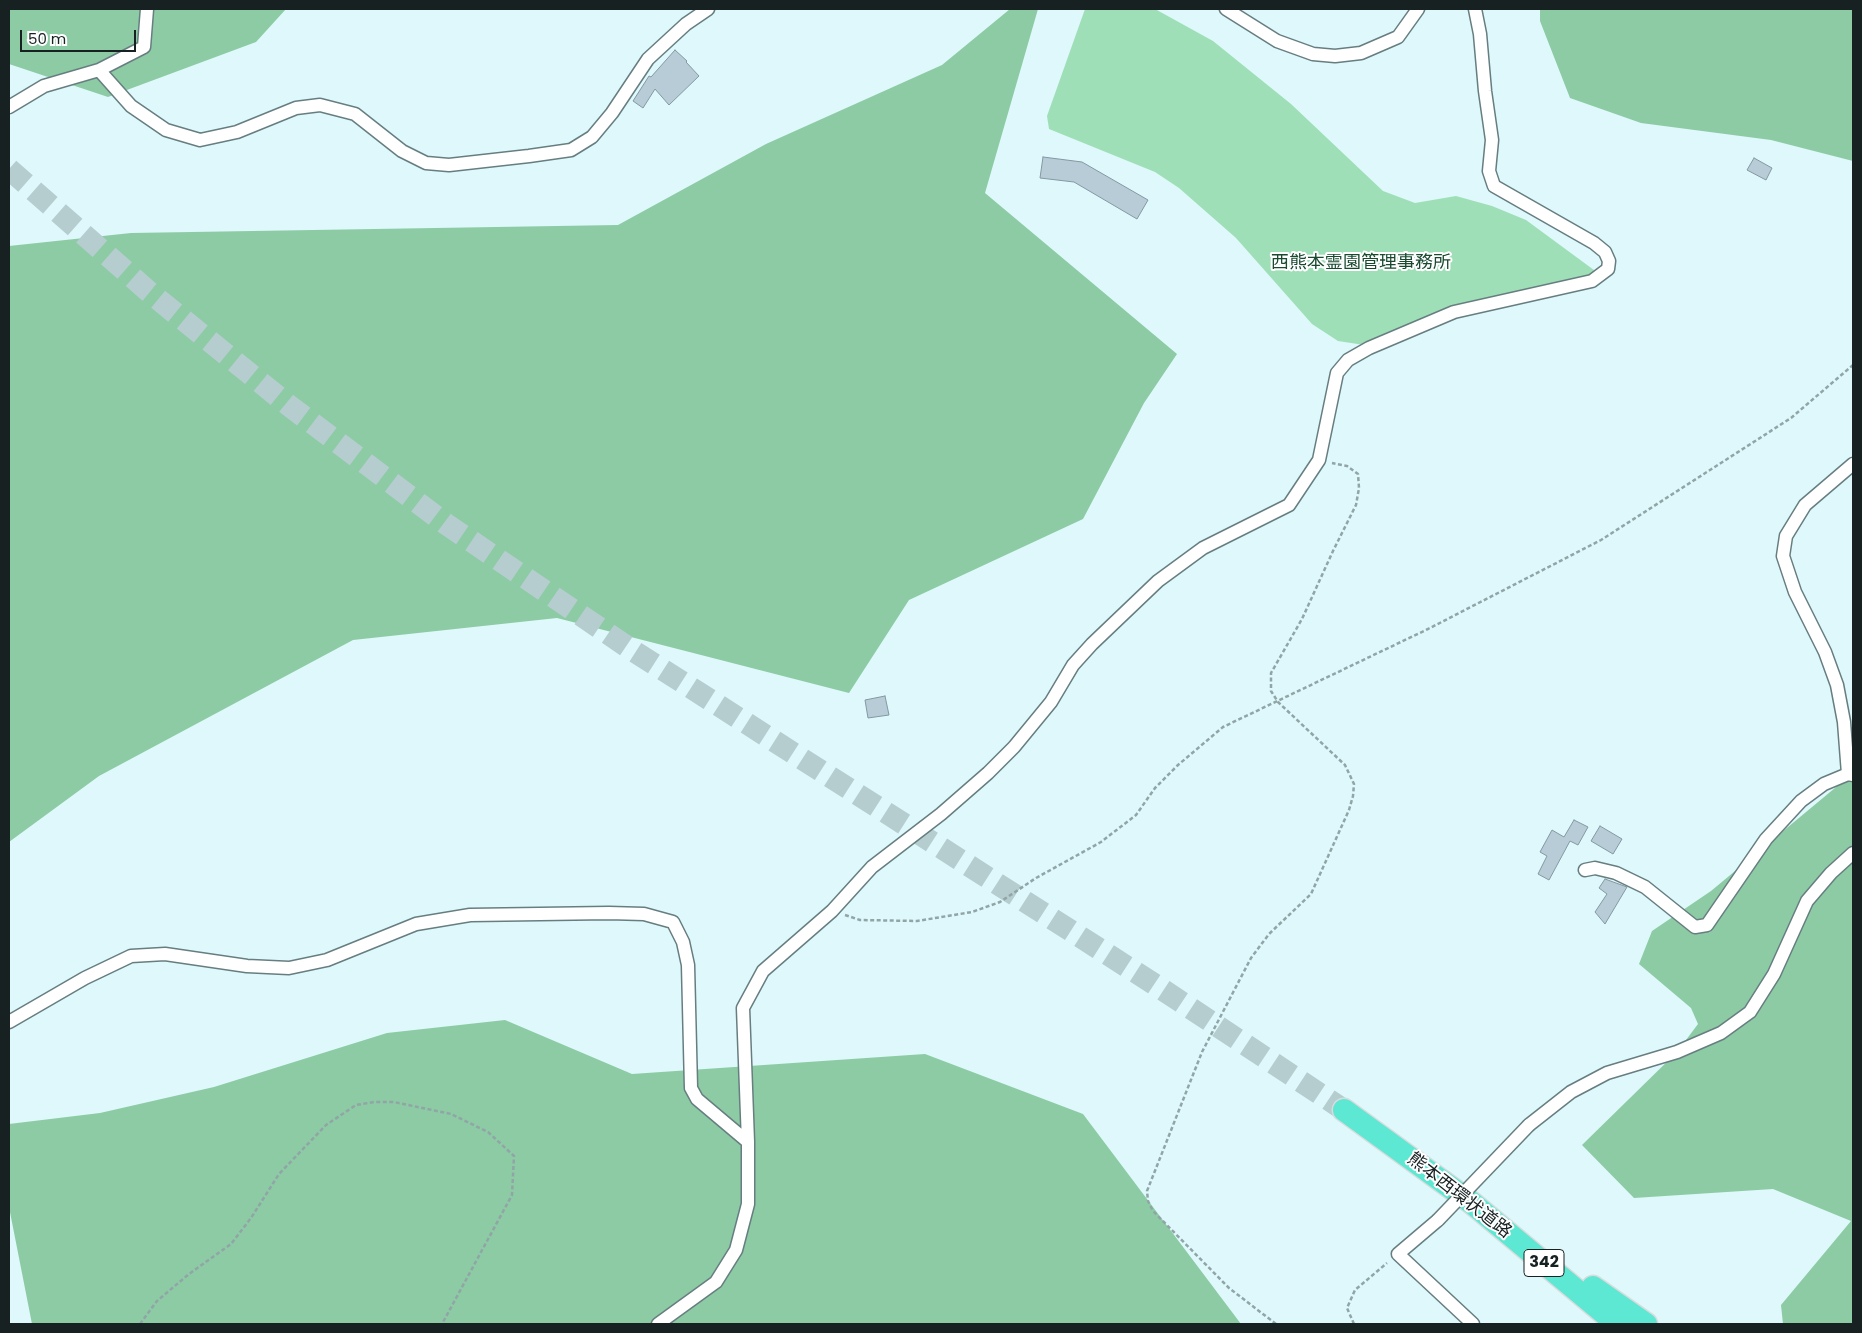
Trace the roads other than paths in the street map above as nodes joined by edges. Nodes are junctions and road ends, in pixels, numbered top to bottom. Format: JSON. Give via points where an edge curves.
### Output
{"nodes":[{"id":1,"x":147,"y":9,"type":"edge"},
{"id":2,"x":708,"y":9,"type":"edge"},
{"id":3,"x":1226,"y":9,"type":"edge"},
{"id":4,"x":1418,"y":9,"type":"edge"},
{"id":5,"x":1475,"y":9,"type":"edge"},
{"id":6,"x":99,"y":70,"type":"junction"},
{"id":7,"x":9,"y":106,"type":"edge"},
{"id":8,"x":1853,"y":464,"type":"edge"},
{"id":9,"x":1851,"y":775,"type":"edge"},
{"id":10,"x":1853,"y":853,"type":"edge"},
{"id":11,"x":1585,"y":870,"type":"dead end"},
{"id":12,"x":9,"y":1022,"type":"edge"},
{"id":13,"x":1344,"y":1110,"type":"tunnel mouth"},
{"id":14,"x":748,"y":1142,"type":"junction"},
{"id":15,"x":1472,"y":1203,"type":"junction"},
{"id":16,"x":658,"y":1324,"type":"edge"},
{"id":17,"x":1473,"y":1324,"type":"edge"},
{"id":18,"x":1602,"y":1324,"type":"edge"},
{"id":19,"x":1617,"y":1324,"type":"edge"},
{"id":20,"x":1646,"y":1324,"type":"edge"}],
"edges":[{"from":1,"to":6,"type":"street","via":[[144,47]]},
{"from":2,"to":6,"type":"street","via":[[686,24],[648,60],[592,137],[571,150],[449,165],[426,163],[402,151],[356,114],[320,105],[296,108],[237,132],[200,140],[166,130],[131,106]]},
{"from":3,"to":4,"type":"street","via":[[1277,41],[1313,54],[1335,56],[1361,53],[1398,37]]},
{"from":5,"to":14,"type":"street","via":[[1492,140],[1490,171],[1494,186],[1594,243],[1605,252],[1608,269],[1592,281],[1454,312],[1348,360],[1337,373],[1318,460],[1289,505],[1203,548],[1151,587],[1086,651],[1051,702],[988,773],[872,867],[832,912],[763,971],[743,1008]]},
{"from":6,"to":7,"type":"street","via":[[44,86]]},
{"from":8,"to":9,"type":"street","via":[[1806,505],[1786,536],[1784,556],[1795,592],[1825,652],[1837,685]]},
{"from":9,"to":11,"type":"street","via":[[1824,784],[1801,801],[1766,839],[1707,925],[1695,926],[1646,888],[1616,873],[1595,868]]},
{"from":10,"to":17,"type":"street","bridge":true,"via":[[1806,901],[1774,974],[1750,1012],[1721,1033],[1677,1052],[1607,1073],[1571,1092],[1529,1125],[1438,1220],[1398,1254]]},
{"from":12,"to":14,"type":"street","via":[[85,978],[131,956],[166,954],[247,966],[288,968],[327,960],[416,924],[470,915],[644,914],[673,922],[683,942],[688,965],[691,1088],[697,1099]]},
{"from":13,"to":15,"type":"highway","name":"熊本西環状道路","number":"342"},
{"from":14,"to":16,"type":"street","via":[[748,1204],[736,1250],[716,1282]]},
{"from":15,"to":18,"type":"highway"},
{"from":15,"to":19,"type":"highway","name":"熊本西環状道路","number":"342"},
{"from":15,"to":20,"type":"highway"}]}
